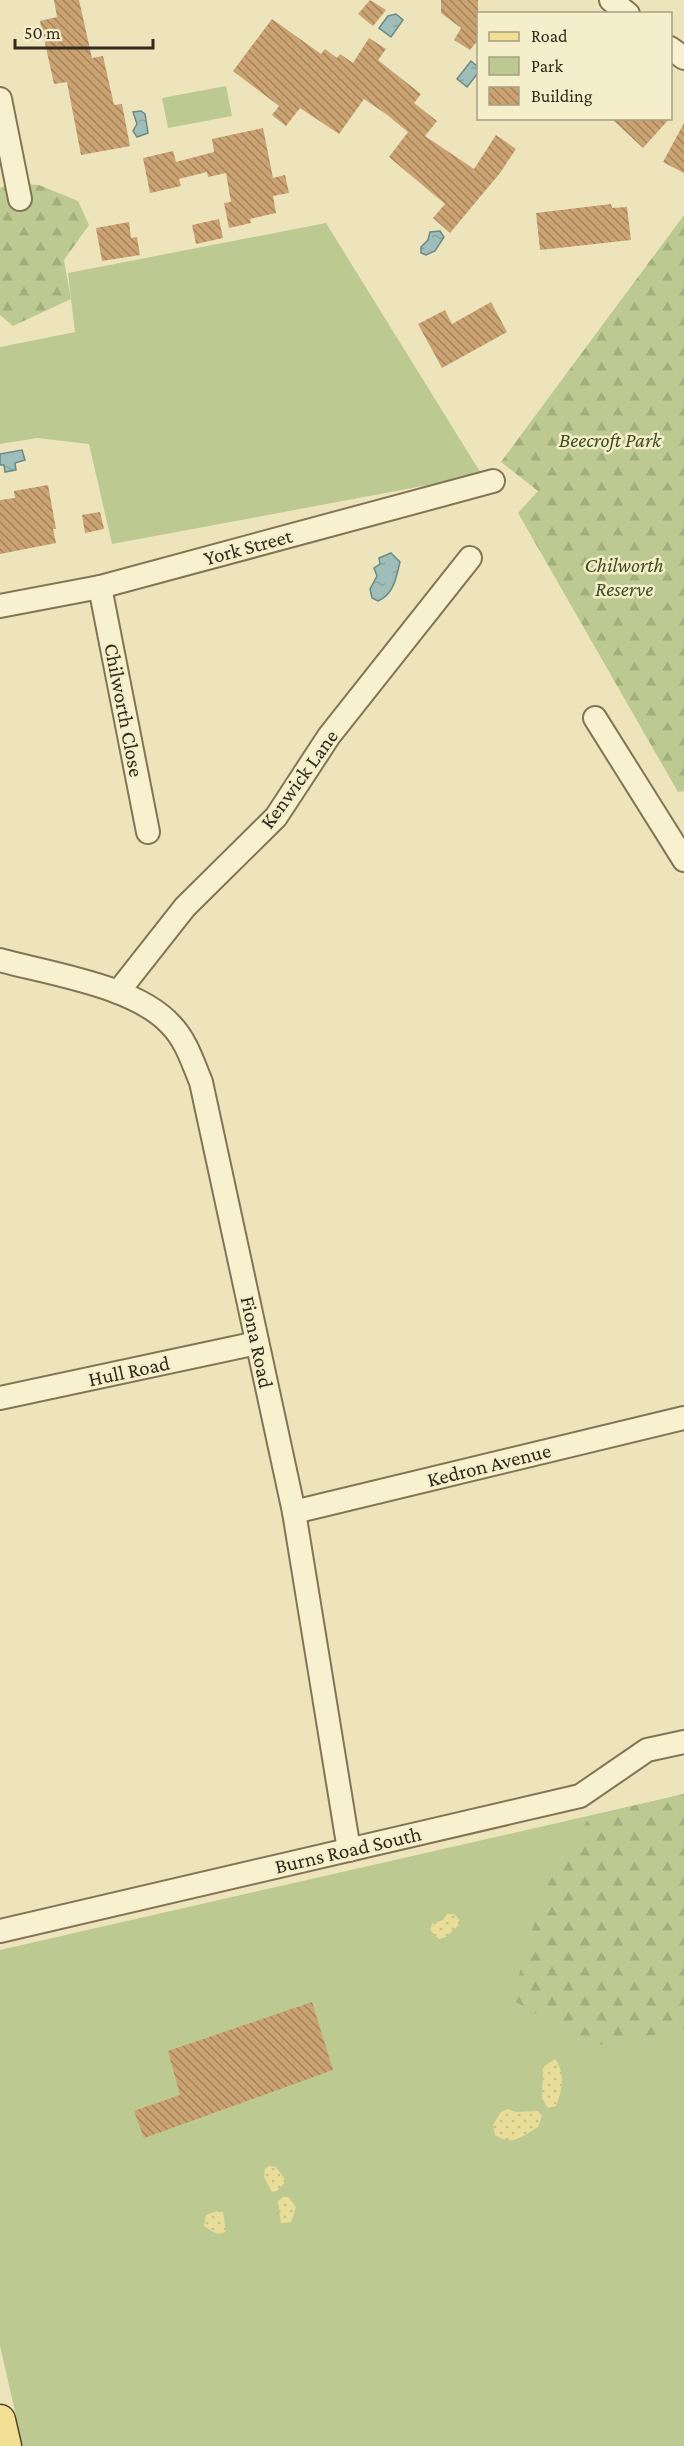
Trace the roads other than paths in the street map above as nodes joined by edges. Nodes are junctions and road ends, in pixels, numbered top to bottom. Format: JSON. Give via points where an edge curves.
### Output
{"nodes":[{"id":1,"x":611,"y":0,"type":"edge"},
{"id":2,"x":626,"y":12,"type":"edge"},
{"id":3,"x":0,"y":99,"type":"edge"},
{"id":4,"x":20,"y":199,"type":"dead end"},
{"id":5,"x":493,"y":481,"type":"dead end"},
{"id":6,"x":470,"y":558,"type":"dead end"},
{"id":7,"x":100,"y":587,"type":"junction"},
{"id":8,"x":0,"y":606,"type":"edge"},
{"id":9,"x":595,"y":718,"type":"dead end"},
{"id":10,"x":148,"y":832,"type":"dead end"},
{"id":11,"x":684,"y":860,"type":"edge"},
{"id":12,"x":0,"y":960,"type":"edge"},
{"id":13,"x":118,"y":992,"type":"junction"},
{"id":14,"x":257,"y":1343,"type":"junction"},
{"id":15,"x":0,"y":1398,"type":"edge"},
{"id":16,"x":684,"y":1418,"type":"edge"},
{"id":17,"x":294,"y":1512,"type":"junction"},
{"id":18,"x":684,"y":1742,"type":"edge"},
{"id":19,"x":350,"y":1850,"type":"junction"},
{"id":20,"x":0,"y":1931,"type":"edge"},
{"id":21,"x":0,"y":2420,"type":"edge"},
{"id":22,"x":6,"y":2446,"type":"edge"}],
"edges":[{"from":1,"to":2,"type":"street"},
{"from":3,"to":4,"type":"street"},
{"from":5,"to":7,"type":"street","name":"York Street"},
{"from":6,"to":13,"type":"street","name":"Kenwick Lane","via":[[329,736],[276,817],[185,907]]},
{"from":7,"to":8,"type":"street","name":"York Street"},
{"from":7,"to":10,"type":"street","name":"Chilworth Close"},
{"from":9,"to":11,"type":"street"},
{"from":12,"to":13,"type":"street","name":"Fiona Road"},
{"from":13,"to":14,"type":"street","name":"Fiona Road","via":[[149,1004],[173,1026],[201,1082]]},
{"from":14,"to":15,"type":"street","name":"Hull Road"},
{"from":14,"to":17,"type":"street","name":"Fiona Road"},
{"from":16,"to":17,"type":"street","name":"Kedron Avenue"},
{"from":17,"to":19,"type":"street","name":"Fiona Road"},
{"from":18,"to":19,"type":"street","name":"Burns Road South","via":[[648,1750],[580,1796]]},
{"from":19,"to":20,"type":"street","name":"Burns Road South"},
{"from":21,"to":22,"type":"main road"}]}
